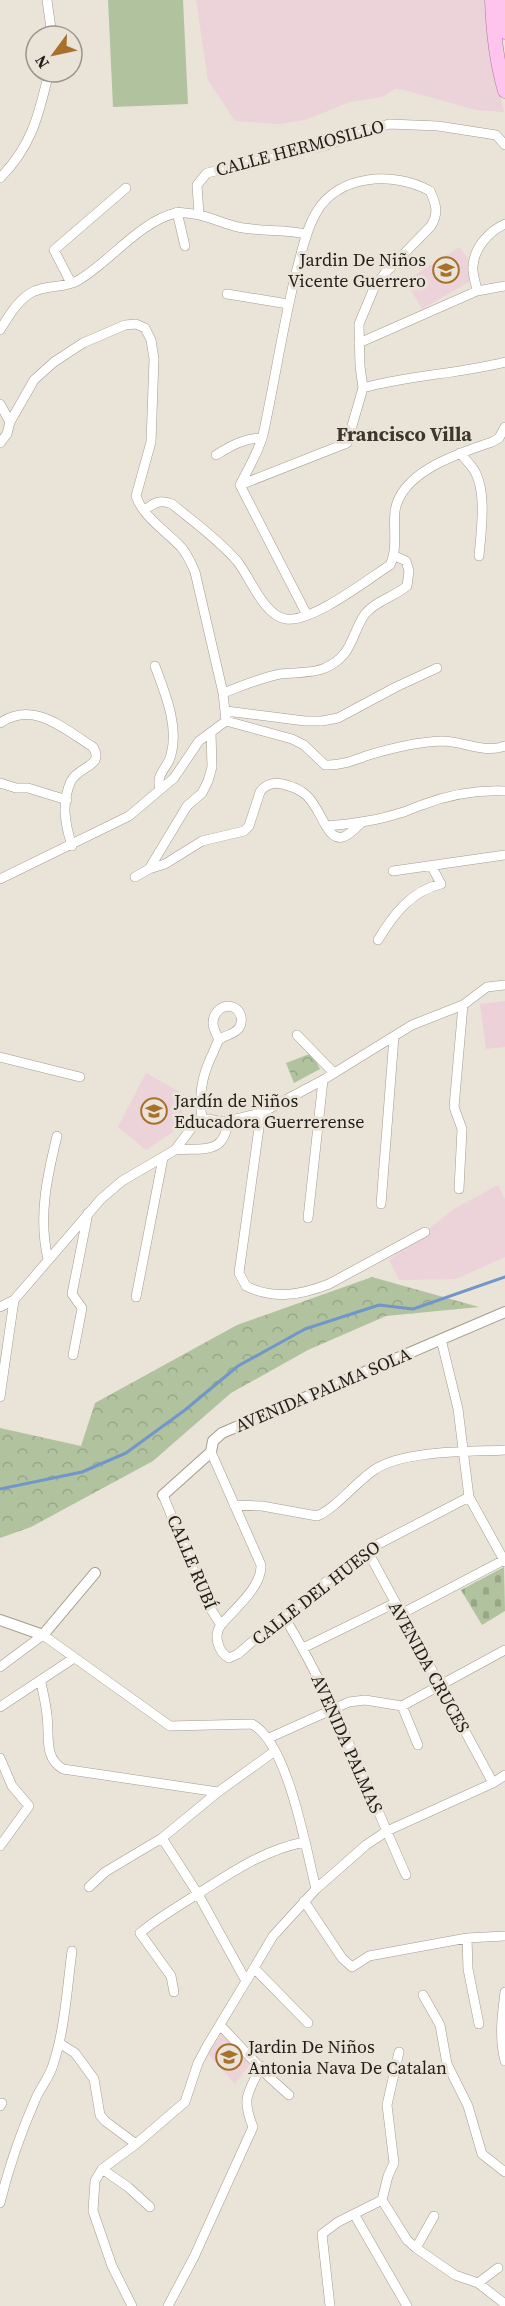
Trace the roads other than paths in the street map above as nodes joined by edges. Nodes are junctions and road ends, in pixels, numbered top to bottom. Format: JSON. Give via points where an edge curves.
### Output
{"nodes":[{"id":1,"x":47,"y":0,"type":"edge"},
{"id":2,"x":492,"y":0,"type":"edge"},
{"id":3,"x":503,"y":0,"type":"edge"},
{"id":4,"x":50,"y":24,"type":"edge"},
{"id":5,"x":505,"y":32,"type":"edge"},
{"id":6,"x":46,"y":84,"type":"edge"},
{"id":7,"x":505,"y":91,"type":"edge"},
{"id":8,"x":505,"y":145,"type":"edge"},
{"id":9,"x":0,"y":178,"type":"edge"},
{"id":10,"x":126,"y":188,"type":"dead end"},
{"id":11,"x":177,"y":212,"type":"junction"},
{"id":12,"x":199,"y":215,"type":"junction"},
{"id":13,"x":505,"y":224,"type":"edge"},
{"id":14,"x":306,"y":234,"type":"junction"},
{"id":15,"x":185,"y":246,"type":"dead end"},
{"id":16,"x":70,"y":283,"type":"junction"},
{"id":17,"x":505,"y":286,"type":"edge"},
{"id":18,"x":477,"y":291,"type":"junction"},
{"id":19,"x":227,"y":294,"type":"dead end"},
{"id":20,"x":288,"y":304,"type":"junction"},
{"id":21,"x":0,"y":330,"type":"edge"},
{"id":22,"x":359,"y":343,"type":"junction"},
{"id":23,"x":505,"y":362,"type":"edge"},
{"id":24,"x":363,"y":388,"type":"junction"},
{"id":25,"x":0,"y":404,"type":"edge"},
{"id":26,"x":10,"y":422,"type":"junction"},
{"id":27,"x":505,"y":427,"type":"edge"},
{"id":28,"x":262,"y":438,"type":"junction"},
{"id":29,"x":0,"y":443,"type":"edge"},
{"id":30,"x":460,"y":453,"type":"junction"},
{"id":31,"x":216,"y":455,"type":"dead end"},
{"id":32,"x":240,"y":485,"type":"junction"},
{"id":33,"x":144,"y":511,"type":"junction"},
{"id":34,"x":395,"y":556,"type":"junction"},
{"id":35,"x":479,"y":556,"type":"dead end"},
{"id":36,"x":306,"y":615,"type":"junction"},
{"id":37,"x":155,"y":666,"type":"dead end"},
{"id":38,"x":437,"y":668,"type":"dead end"},
{"id":39,"x":223,"y":693,"type":"junction"},
{"id":40,"x":226,"y":711,"type":"junction"},
{"id":41,"x":226,"y":722,"type":"junction"},
{"id":42,"x":0,"y":723,"type":"edge"},
{"id":43,"x":211,"y":732,"type":"junction"},
{"id":44,"x":505,"y":746,"type":"edge"},
{"id":45,"x":0,"y":783,"type":"edge"},
{"id":46,"x":160,"y":789,"type":"junction"},
{"id":47,"x":505,"y":791,"type":"edge"},
{"id":48,"x":66,"y":800,"type":"junction"},
{"id":49,"x":72,"y":846,"type":"junction"},
{"id":50,"x":505,"y":855,"type":"edge"},
{"id":51,"x":432,"y":867,"type":"junction"},
{"id":52,"x":149,"y":869,"type":"junction"},
{"id":53,"x":393,"y":871,"type":"dead end"},
{"id":54,"x":135,"y":877,"type":"dead end"},
{"id":55,"x":0,"y":879,"type":"edge"},
{"id":56,"x":378,"y":940,"type":"dead end"},
{"id":57,"x":505,"y":985,"type":"edge"},
{"id":58,"x":463,"y":1005,"type":"junction"},
{"id":59,"x":297,"y":1035,"type":"dead end"},
{"id":60,"x":394,"y":1037,"type":"junction"},
{"id":61,"x":219,"y":1040,"type":"dead end"},
{"id":62,"x":0,"y":1057,"type":"edge"},
{"id":63,"x":334,"y":1073,"type":"junction"},
{"id":64,"x":80,"y":1077,"type":"dead end"},
{"id":65,"x":323,"y":1080,"type":"junction"},
{"id":66,"x":261,"y":1113,"type":"junction"},
{"id":67,"x":202,"y":1120,"type":"junction"},
{"id":68,"x":228,"y":1121,"type":"junction"},
{"id":69,"x":57,"y":1136,"type":"dead end"},
{"id":70,"x":175,"y":1150,"type":"junction"},
{"id":71,"x":163,"y":1158,"type":"junction"},
{"id":72,"x":459,"y":1189,"type":"dead end"},
{"id":73,"x":381,"y":1204,"type":"dead end"},
{"id":74,"x":88,"y":1212,"type":"junction"},
{"id":75,"x":308,"y":1218,"type":"dead end"},
{"id":76,"x":425,"y":1232,"type":"dead end"},
{"id":77,"x":48,"y":1259,"type":"junction"},
{"id":78,"x":136,"y":1297,"type":"dead end"},
{"id":79,"x":15,"y":1299,"type":"junction"},
{"id":80,"x":0,"y":1307,"type":"edge"},
{"id":81,"x":505,"y":1312,"type":"edge"},
{"id":82,"x":441,"y":1339,"type":"junction"},
{"id":83,"x":73,"y":1355,"type":"dead end"},
{"id":84,"x":0,"y":1397,"type":"edge"},
{"id":85,"x":505,"y":1450,"type":"edge"},
{"id":86,"x":211,"y":1452,"type":"junction"},
{"id":87,"x":463,"y":1452,"type":"junction"},
{"id":88,"x":163,"y":1495,"type":"joint"},
{"id":89,"x":468,"y":1497,"type":"junction"},
{"id":90,"x":234,"y":1505,"type":"junction"},
{"id":91,"x":367,"y":1550,"type":"junction"},
{"id":92,"x":504,"y":1561,"type":"edge"},
{"id":93,"x":95,"y":1573,"type":"dead end"},
{"id":94,"x":395,"y":1604,"type":"junction"},
{"id":95,"x":400,"y":1614,"type":"junction"},
{"id":96,"x":283,"y":1615,"type":"junction"},
{"id":97,"x":0,"y":1620,"type":"edge"},
{"id":98,"x":221,"y":1625,"type":"junction"},
{"id":99,"x":33,"y":1632,"type":"junction"},
{"id":100,"x":303,"y":1648,"type":"junction"},
{"id":101,"x":505,"y":1650,"type":"edge"},
{"id":102,"x":74,"y":1658,"type":"junction"},
{"id":103,"x":229,"y":1658,"type":"joint"},
{"id":104,"x":0,"y":1667,"type":"edge"},
{"id":105,"x":41,"y":1682,"type":"junction"},
{"id":106,"x":440,"y":1687,"type":"junction"},
{"id":107,"x":402,"y":1706,"type":"junction"},
{"id":108,"x":0,"y":1707,"type":"edge"},
{"id":109,"x":332,"y":1710,"type":"junction"},
{"id":110,"x":269,"y":1738,"type":"junction"},
{"id":111,"x":418,"y":1745,"type":"dead end"},
{"id":112,"x":275,"y":1751,"type":"junction"},
{"id":113,"x":0,"y":1758,"type":"edge"},
{"id":114,"x":505,"y":1775,"type":"edge"},
{"id":115,"x":493,"y":1783,"type":"junction"},
{"id":116,"x":218,"y":1792,"type":"junction"},
{"id":117,"x":387,"y":1832,"type":"junction"},
{"id":118,"x":162,"y":1838,"type":"junction"},
{"id":119,"x":304,"y":1842,"type":"junction"},
{"id":120,"x":0,"y":1846,"type":"edge"},
{"id":121,"x":406,"y":1875,"type":"dead end"},
{"id":122,"x":89,"y":1887,"type":"dead end"},
{"id":123,"x":316,"y":1889,"type":"junction"},
{"id":124,"x":198,"y":1894,"type":"junction"},
{"id":125,"x":304,"y":1901,"type":"junction"},
{"id":126,"x":505,"y":1936,"type":"edge"},
{"id":127,"x":467,"y":1938,"type":"junction"},
{"id":128,"x":72,"y":1951,"type":"dead end"},
{"id":129,"x":254,"y":1968,"type":"junction"},
{"id":130,"x":246,"y":1981,"type":"junction"},
{"id":131,"x":174,"y":1992,"type":"dead end"},
{"id":132,"x":505,"y":1992,"type":"edge"},
{"id":133,"x":423,"y":1995,"type":"dead end"},
{"id":134,"x":308,"y":2023,"type":"dead end"},
{"id":135,"x":479,"y":2024,"type":"dead end"},
{"id":136,"x":220,"y":2025,"type":"junction"},
{"id":137,"x":59,"y":2043,"type":"junction"},
{"id":138,"x":399,"y":2052,"type":"dead end"},
{"id":139,"x":505,"y":2061,"type":"edge"},
{"id":140,"x":261,"y":2066,"type":"junction"},
{"id":141,"x":289,"y":2095,"type":"dead end"},
{"id":142,"x":136,"y":2145,"type":"junction"},
{"id":143,"x":102,"y":2169,"type":"junction"},
{"id":144,"x":505,"y":2172,"type":"edge"},
{"id":145,"x":382,"y":2200,"type":"junction"},
{"id":146,"x":0,"y":2203,"type":"edge"},
{"id":147,"x":150,"y":2207,"type":"dead end"},
{"id":148,"x":354,"y":2214,"type":"junction"},
{"id":149,"x":434,"y":2216,"type":"dead end"},
{"id":150,"x":416,"y":2248,"type":"junction"},
{"id":151,"x":498,"y":2268,"type":"dead end"},
{"id":152,"x":478,"y":2283,"type":"junction"},
{"id":153,"x":505,"y":2304,"type":"edge"},
{"id":154,"x":132,"y":2306,"type":"edge"},
{"id":155,"x":168,"y":2306,"type":"edge"},
{"id":156,"x":330,"y":2306,"type":"edge"},
{"id":157,"x":406,"y":2306,"type":"edge"}],
"edges":[{"from":1,"to":4,"type":"street"},
{"from":2,"to":7,"type":"main road","via":[[493,37]]},
{"from":3,"to":5,"type":"main road"},
{"from":6,"to":9,"type":"street","via":[[29,140]]},
{"from":8,"to":12,"type":"street","name":"CALLE HERMOSILLO","via":[[496,135],[438,126],[389,124],[324,146],[207,173],[198,185]]},
{"from":10,"to":16,"type":"street","via":[[54,250]]},
{"from":11,"to":12,"type":"street"},
{"from":11,"to":15,"type":"street"},
{"from":11,"to":16,"type":"street"},
{"from":12,"to":14,"type":"street","via":[[238,227]]},
{"from":13,"to":18,"type":"street","via":[[488,234],[477,250],[472,268]]},
{"from":14,"to":20,"type":"street"},
{"from":14,"to":22,"type":"street","via":[[316,212],[350,183],[391,180],[430,191],[437,210],[435,219],[374,288],[359,324]]},
{"from":16,"to":21,"type":"street","via":[[30,293]]},
{"from":17,"to":18,"type":"street"},
{"from":18,"to":22,"type":"street"},
{"from":19,"to":20,"type":"street"},
{"from":20,"to":28,"type":"street"},
{"from":22,"to":24,"type":"street"},
{"from":23,"to":24,"type":"street"},
{"from":24,"to":32,"type":"street","via":[[347,443]]},
{"from":25,"to":26,"type":"street"},
{"from":26,"to":29,"type":"street"},
{"from":26,"to":33,"type":"street","via":[[34,380],[68,351],[125,324],[145,328],[154,359],[151,442],[136,496]]},
{"from":27,"to":30,"type":"street","via":[[499,438]]},
{"from":28,"to":31,"type":"street","via":[[238,442]]},
{"from":28,"to":32,"type":"street"},
{"from":30,"to":34,"type":"street","via":[[430,466],[400,496],[395,508]]},
{"from":30,"to":35,"type":"street","via":[[472,468],[479,488],[483,522]]},
{"from":32,"to":36,"type":"street"},
{"from":33,"to":36,"type":"street","via":[[156,502],[172,504],[237,561],[268,608],[284,619]]},
{"from":33,"to":39,"type":"street","via":[[182,548],[192,565]]},
{"from":34,"to":36,"type":"street","via":[[390,565]]},
{"from":34,"to":39,"type":"street","via":[[406,561],[407,586],[365,615],[350,648],[333,663],[324,669],[256,680]]},
{"from":37,"to":46,"type":"street","via":[[172,717],[171,757],[159,776]]},
{"from":38,"to":40,"type":"street","via":[[338,718],[305,721]]},
{"from":39,"to":40,"type":"street"},
{"from":40,"to":41,"type":"street"},
{"from":41,"to":43,"type":"street"},
{"from":41,"to":44,"type":"street","via":[[304,745],[325,765],[339,765],[414,744],[443,741],[485,749]]},
{"from":42,"to":48,"type":"street","via":[[18,714],[31,713],[46,717],[93,747],[97,759],[76,774]]},
{"from":43,"to":46,"type":"street","via":[[199,741],[174,778]]},
{"from":43,"to":52,"type":"street","via":[[212,767],[208,781]]},
{"from":45,"to":48,"type":"street"},
{"from":46,"to":49,"type":"street","via":[[129,816]]},
{"from":47,"to":52,"type":"street","via":[[488,790],[423,804],[362,823],[347,836],[336,837],[305,793],[275,783],[260,792],[244,831],[202,841],[165,864]]},
{"from":48,"to":49,"type":"street","via":[[64,813]]},
{"from":49,"to":55,"type":"street"},
{"from":50,"to":51,"type":"street"},
{"from":51,"to":53,"type":"street"},
{"from":51,"to":56,"type":"street","via":[[441,884],[425,888],[407,902]]},
{"from":52,"to":54,"type":"street"},
{"from":57,"to":58,"type":"street","via":[[487,987]]},
{"from":58,"to":60,"type":"street","via":[[433,1015]]},
{"from":58,"to":72,"type":"street","via":[[454,1107],[462,1129]]},
{"from":59,"to":63,"type":"street"},
{"from":60,"to":63,"type":"street"},
{"from":60,"to":73,"type":"street"},
{"from":61,"to":67,"type":"street","via":[[200,1088]]},
{"from":62,"to":64,"type":"street"},
{"from":63,"to":65,"type":"street"},
{"from":65,"to":66,"type":"street"},
{"from":65,"to":75,"type":"street"},
{"from":66,"to":68,"type":"street"},
{"from":66,"to":76,"type":"street","via":[[239,1273],[246,1286],[271,1296],[314,1290]]},
{"from":67,"to":68,"type":"street"},
{"from":67,"to":70,"type":"street"},
{"from":68,"to":70,"type":"street","via":[[226,1134],[210,1149]]},
{"from":69,"to":77,"type":"street","via":[[42,1219]]},
{"from":70,"to":71,"type":"street"},
{"from":71,"to":74,"type":"street","via":[[122,1181]]},
{"from":71,"to":78,"type":"street"},
{"from":74,"to":77,"type":"street"},
{"from":74,"to":83,"type":"street","via":[[72,1294],[82,1308]]},
{"from":77,"to":79,"type":"street"},
{"from":79,"to":80,"type":"street"},
{"from":79,"to":84,"type":"street"},
{"from":81,"to":82,"type":"street","name":"AVENIDA PALMA SOLA"},
{"from":82,"to":86,"type":"street","name":"AVENIDA PALMA SOLA","via":[[222,1433],[213,1441]]},
{"from":82,"to":87,"type":"street","via":[[458,1409]]},
{"from":85,"to":87,"type":"street"},
{"from":86,"to":88,"type":"street","name":"AVENIDA PALMA SOLA"},
{"from":86,"to":90,"type":"street"},
{"from":87,"to":89,"type":"street"},
{"from":87,"to":90,"type":"street","via":[[385,1464],[317,1516]]},
{"from":88,"to":98,"type":"street","name":"CALLE RUBÍ","via":[[207,1602]]},
{"from":89,"to":91,"type":"street","name":"CALLE DEL HUESO"},
{"from":89,"to":92,"type":"street"},
{"from":90,"to":98,"type":"street","via":[[262,1574]]},
{"from":91,"to":94,"type":"street","name":"AVENIDA CRUCES"},
{"from":91,"to":96,"type":"street","name":"CALLE DEL HUESO"},
{"from":92,"to":95,"type":"street"},
{"from":93,"to":99,"type":"street"},
{"from":94,"to":95,"type":"street","name":"AVENIDA CRUCES"},
{"from":94,"to":100,"type":"street"},
{"from":95,"to":106,"type":"street","name":"AVENIDA CRUCES"},
{"from":96,"to":100,"type":"street","name":"AVENIDA PALMAS"},
{"from":96,"to":103,"type":"street","name":"CALLE DEL HUESO"},
{"from":97,"to":99,"type":"street"},
{"from":98,"to":103,"type":"street","name":"CALLE RUBÍ","via":[[216,1637]]},
{"from":99,"to":102,"type":"street"},
{"from":99,"to":104,"type":"street"},
{"from":100,"to":109,"type":"street","name":"AVENIDA PALMAS"},
{"from":101,"to":106,"type":"street"},
{"from":102,"to":105,"type":"street"},
{"from":102,"to":110,"type":"street","via":[[170,1726],[252,1724]]},
{"from":105,"to":108,"type":"street"},
{"from":105,"to":116,"type":"street","via":[[48,1744],[56,1765]]},
{"from":106,"to":107,"type":"street"},
{"from":106,"to":115,"type":"street","name":"AVENIDA CRUCES"},
{"from":107,"to":109,"type":"street","via":[[365,1700]]},
{"from":107,"to":111,"type":"street"},
{"from":109,"to":110,"type":"street"},
{"from":109,"to":117,"type":"street","name":"AVENIDA PALMAS"},
{"from":110,"to":112,"type":"street"},
{"from":112,"to":116,"type":"street"},
{"from":112,"to":119,"type":"street","via":[[288,1781]]},
{"from":113,"to":120,"type":"street","via":[[12,1786],[29,1806]]},
{"from":114,"to":115,"type":"street"},
{"from":115,"to":117,"type":"street"},
{"from":116,"to":118,"type":"street"},
{"from":117,"to":121,"type":"street","name":"AVENIDA PALMAS"},
{"from":117,"to":123,"type":"street","via":[[366,1845]]},
{"from":118,"to":122,"type":"street","via":[[105,1872]]},
{"from":118,"to":124,"type":"street"},
{"from":119,"to":123,"type":"street"},
{"from":119,"to":124,"type":"street","via":[[278,1848]]},
{"from":123,"to":125,"type":"street"},
{"from":124,"to":130,"type":"street"},
{"from":124,"to":131,"type":"street","via":[[140,1933],[171,1976]]},
{"from":125,"to":127,"type":"street","via":[[352,1967],[369,1956]]},
{"from":125,"to":129,"type":"street","via":[[273,1936]]},
{"from":126,"to":127,"type":"street"},
{"from":127,"to":135,"type":"street","via":[[468,1969]]},
{"from":128,"to":137,"type":"street"},
{"from":129,"to":130,"type":"street"},
{"from":129,"to":134,"type":"street"},
{"from":130,"to":136,"type":"street"},
{"from":132,"to":139,"type":"street"},
{"from":133,"to":144,"type":"street","via":[[440,2025],[447,2064],[468,2106],[482,2154]]},
{"from":136,"to":140,"type":"street"},
{"from":136,"to":142,"type":"street","via":[[198,2064],[186,2102]]},
{"from":137,"to":142,"type":"street","via":[[75,2053],[94,2079],[100,2115]]},
{"from":137,"to":146,"type":"street","via":[[53,2067],[18,2138]]},
{"from":138,"to":145,"type":"street","via":[[387,2105],[394,2163]]},
{"from":140,"to":141,"type":"street"},
{"from":140,"to":155,"type":"street","via":[[247,2097],[246,2109],[253,2127]]},
{"from":142,"to":143,"type":"street"},
{"from":143,"to":147,"type":"street"},
{"from":143,"to":154,"type":"street","via":[[95,2181],[93,2211],[112,2266]]},
{"from":145,"to":148,"type":"street"},
{"from":145,"to":150,"type":"street"},
{"from":148,"to":156,"type":"street","via":[[322,2234]]},
{"from":148,"to":157,"type":"street"},
{"from":149,"to":150,"type":"street"},
{"from":150,"to":152,"type":"street","via":[[455,2275]]},
{"from":151,"to":152,"type":"street"},
{"from":152,"to":153,"type":"street"}]}
